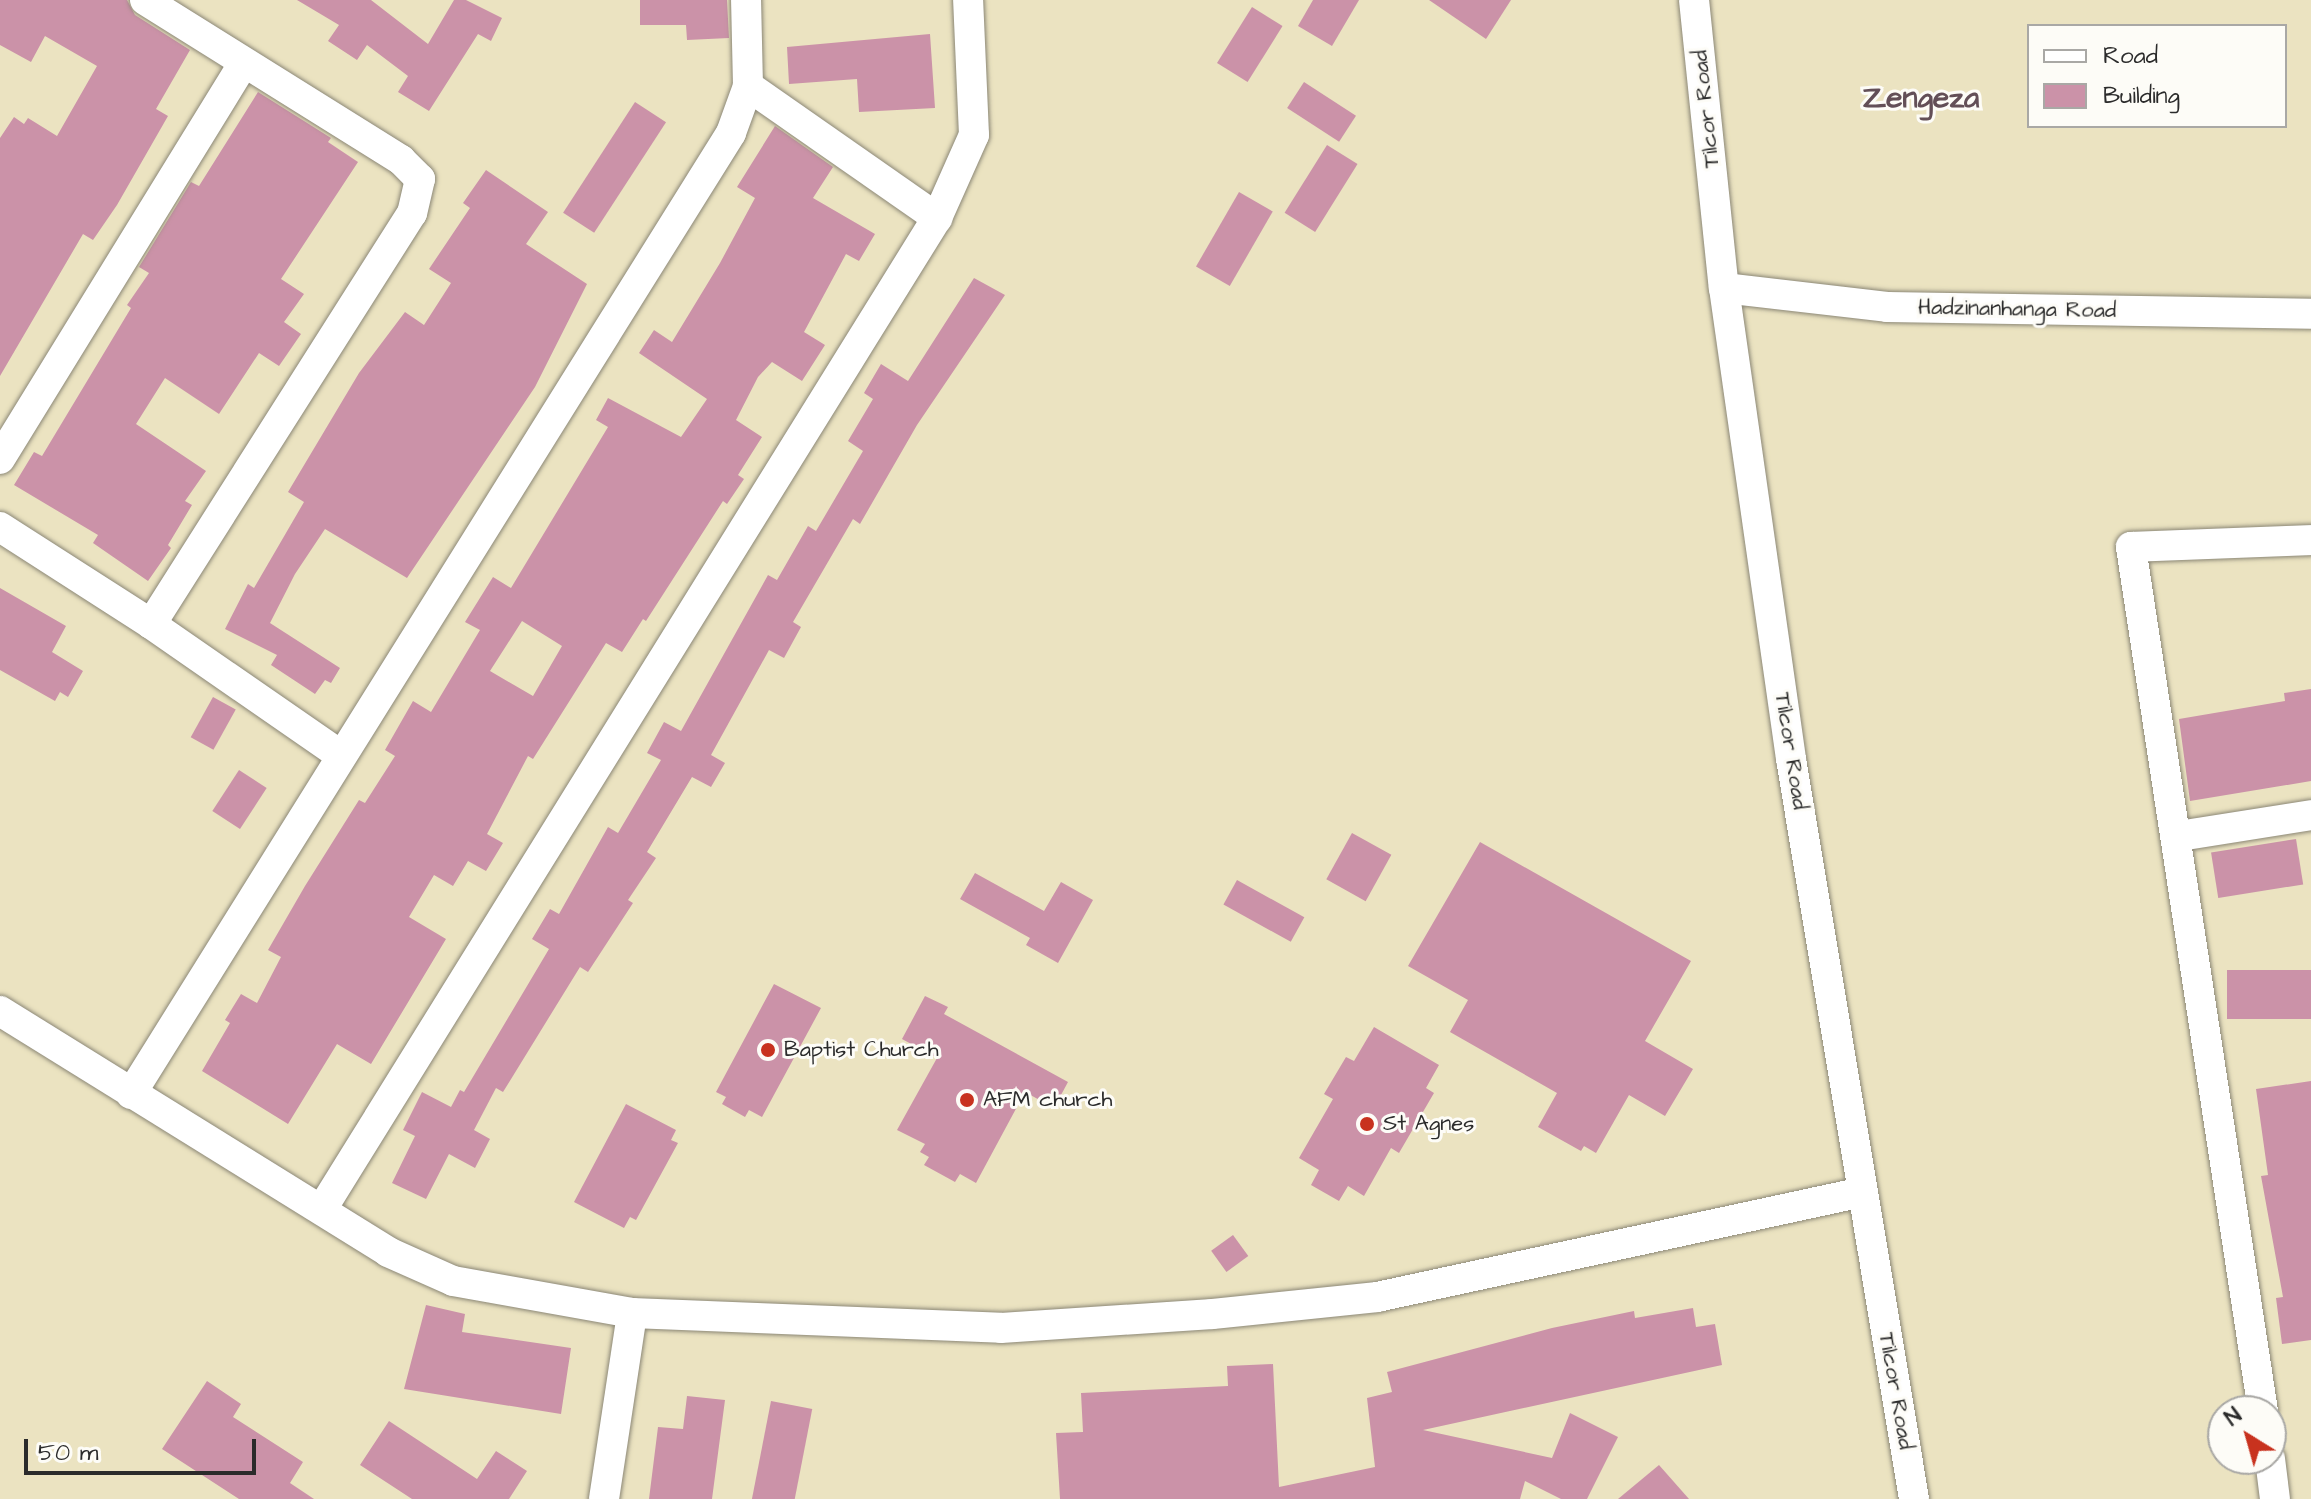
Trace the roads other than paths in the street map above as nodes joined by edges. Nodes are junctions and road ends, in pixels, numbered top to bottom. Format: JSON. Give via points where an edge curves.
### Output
{"nodes":[{"id":1,"x":145,"y":0,"type":"edge"},
{"id":2,"x":746,"y":0,"type":"edge"},
{"id":3,"x":968,"y":0,"type":"edge"},
{"id":4,"x":1694,"y":0,"type":"edge"},
{"id":5,"x":242,"y":65,"type":"junction"},
{"id":6,"x":748,"y":86,"type":"junction"},
{"id":7,"x":937,"y":218,"type":"junction"},
{"id":8,"x":1724,"y":288,"type":"junction"},
{"id":9,"x":2311,"y":314,"type":"edge"},
{"id":10,"x":0,"y":459,"type":"edge"},
{"id":11,"x":0,"y":527,"type":"edge"},
{"id":12,"x":2311,"y":540,"type":"edge"},
{"id":13,"x":151,"y":624,"type":"junction"},
{"id":14,"x":340,"y":755,"type":"junction"},
{"id":15,"x":2311,"y":815,"type":"edge"},
{"id":16,"x":2179,"y":836,"type":"junction"},
{"id":17,"x":0,"y":1011,"type":"edge"},
{"id":18,"x":131,"y":1094,"type":"junction"},
{"id":19,"x":1862,"y":1192,"type":"junction"},
{"id":20,"x":322,"y":1209,"type":"junction"},
{"id":21,"x":632,"y":1313,"type":"junction"},
{"id":22,"x":2261,"y":1395,"type":"edge"},
{"id":23,"x":2272,"y":1475,"type":"edge"},
{"id":24,"x":604,"y":1499,"type":"edge"},
{"id":25,"x":1914,"y":1499,"type":"edge"},
{"id":26,"x":2275,"y":1499,"type":"edge"}],
"edges":[{"from":1,"to":5,"type":"street"},
{"from":2,"to":6,"type":"street"},
{"from":3,"to":7,"type":"street","via":[[974,135]]},
{"from":4,"to":8,"type":"street","name":"Tilcor Road"},
{"from":5,"to":10,"type":"street"},
{"from":5,"to":13,"type":"street","via":[[401,160],[420,179],[412,213]]},
{"from":6,"to":7,"type":"street"},
{"from":6,"to":14,"type":"street","via":[[731,133]]},
{"from":7,"to":20,"type":"street"},
{"from":8,"to":9,"type":"street","name":"Hadzinanhanga Road","via":[[1887,307]]},
{"from":8,"to":19,"type":"street","name":"Tilcor Road","via":[[1791,759]]},
{"from":11,"to":13,"type":"street"},
{"from":12,"to":16,"type":"street","via":[[2131,547]]},
{"from":13,"to":14,"type":"street"},
{"from":14,"to":18,"type":"street"},
{"from":15,"to":16,"type":"street"},
{"from":16,"to":22,"type":"street"},
{"from":17,"to":18,"type":"street"},
{"from":18,"to":20,"type":"street"},
{"from":19,"to":21,"type":"street","via":[[1377,1297],[1228,1312],[1001,1328]]},
{"from":19,"to":25,"type":"street","name":"Tilcor Road"},
{"from":20,"to":21,"type":"street","via":[[388,1252],[453,1281]]},
{"from":21,"to":24,"type":"street"},
{"from":23,"to":26,"type":"street"}]}
